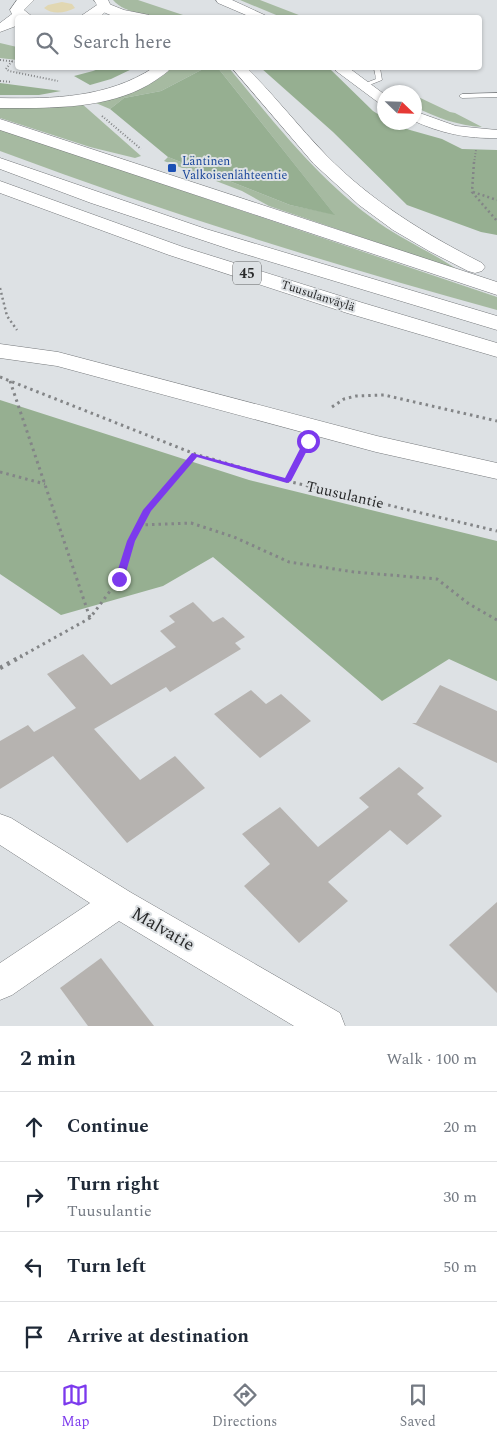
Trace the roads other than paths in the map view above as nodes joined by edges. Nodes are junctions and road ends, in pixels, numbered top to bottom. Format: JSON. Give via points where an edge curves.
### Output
{"nodes":[{"id":1,"x":222,"y":0,"type":"edge"},
{"id":2,"x":102,"y":3,"type":"edge"},
{"id":3,"x":92,"y":15,"type":"edge"},
{"id":4,"x":130,"y":15,"type":"edge"},
{"id":5,"x":258,"y":15,"type":"edge"},
{"id":6,"x":15,"y":18,"type":"edge"},
{"id":7,"x":0,"y":28,"type":"edge"},
{"id":8,"x":15,"y":33,"type":"edge"},
{"id":9,"x":0,"y":38,"type":"edge"},
{"id":10,"x":160,"y":70,"type":"edge"},
{"id":11,"x":241,"y":70,"type":"edge"},
{"id":12,"x":344,"y":70,"type":"edge"},
{"id":13,"x":377,"y":70,"type":"edge"},
{"id":14,"x":365,"y":85,"type":"junction"},
{"id":15,"x":377,"y":94,"type":"edge"},
{"id":16,"x":497,"y":95,"type":"edge"},
{"id":17,"x":462,"y":96,"type":"dead end"},
{"id":18,"x":0,"y":103,"type":"edge"},
{"id":19,"x":422,"y":119,"type":"edge"},
{"id":20,"x":0,"y":124,"type":"edge"},
{"id":21,"x":497,"y":134,"type":"edge"},
{"id":22,"x":0,"y":163,"type":"edge"},
{"id":23,"x":0,"y":187,"type":"edge"},
{"id":24,"x":0,"y":200,"type":"edge"},
{"id":25,"x":176,"y":251,"type":"junction"},
{"id":26,"x":497,"y":277,"type":"edge"},
{"id":27,"x":497,"y":289,"type":"edge"},
{"id":28,"x":497,"y":323,"type":"edge"},
{"id":29,"x":3,"y":344,"type":"edge"},
{"id":30,"x":497,"y":350,"type":"edge"},
{"id":31,"x":497,"y":471,"type":"edge"},
{"id":32,"x":0,"y":828,"type":"edge"},
{"id":33,"x":118,"y":903,"type":"junction"},
{"id":34,"x":0,"y":984,"type":"edge"},
{"id":35,"x":328,"y":1026,"type":"edge"}],
"edges":[{"from":1,"to":5,"type":"street"},
{"from":2,"to":3,"type":"main road"},
{"from":2,"to":4,"type":"main road"},
{"from":6,"to":7,"type":"main road"},
{"from":8,"to":9,"type":"main road"},
{"from":10,"to":18,"type":"main road","via":[[139,83],[101,95]]},
{"from":11,"to":26,"type":"main road","via":[[332,171],[374,209],[419,238]]},
{"from":12,"to":14,"type":"street"},
{"from":13,"to":14,"type":"lane","via":[[379,80]]},
{"from":14,"to":15,"type":"street"},
{"from":16,"to":17,"type":"lane"},
{"from":19,"to":21,"type":"street","via":[[459,132]]},
{"from":20,"to":27,"type":"main road"},
{"from":22,"to":28,"type":"main road","name":"Tuusulanväylä","number":"45","via":[[216,238]]},
{"from":23,"to":25,"type":"main road","name":"Tuusulanväylä","number":"45"},
{"from":24,"to":25,"type":"main road","via":[[78,227]]},
{"from":25,"to":30,"type":"main road","name":"Tuusulanväylä","number":"45"},
{"from":29,"to":31,"type":"main road","via":[[376,444]]},
{"from":32,"to":33,"type":"street","name":"Malvatie"},
{"from":33,"to":34,"type":"street"},
{"from":33,"to":35,"type":"street","name":"Malvatie"}]}
